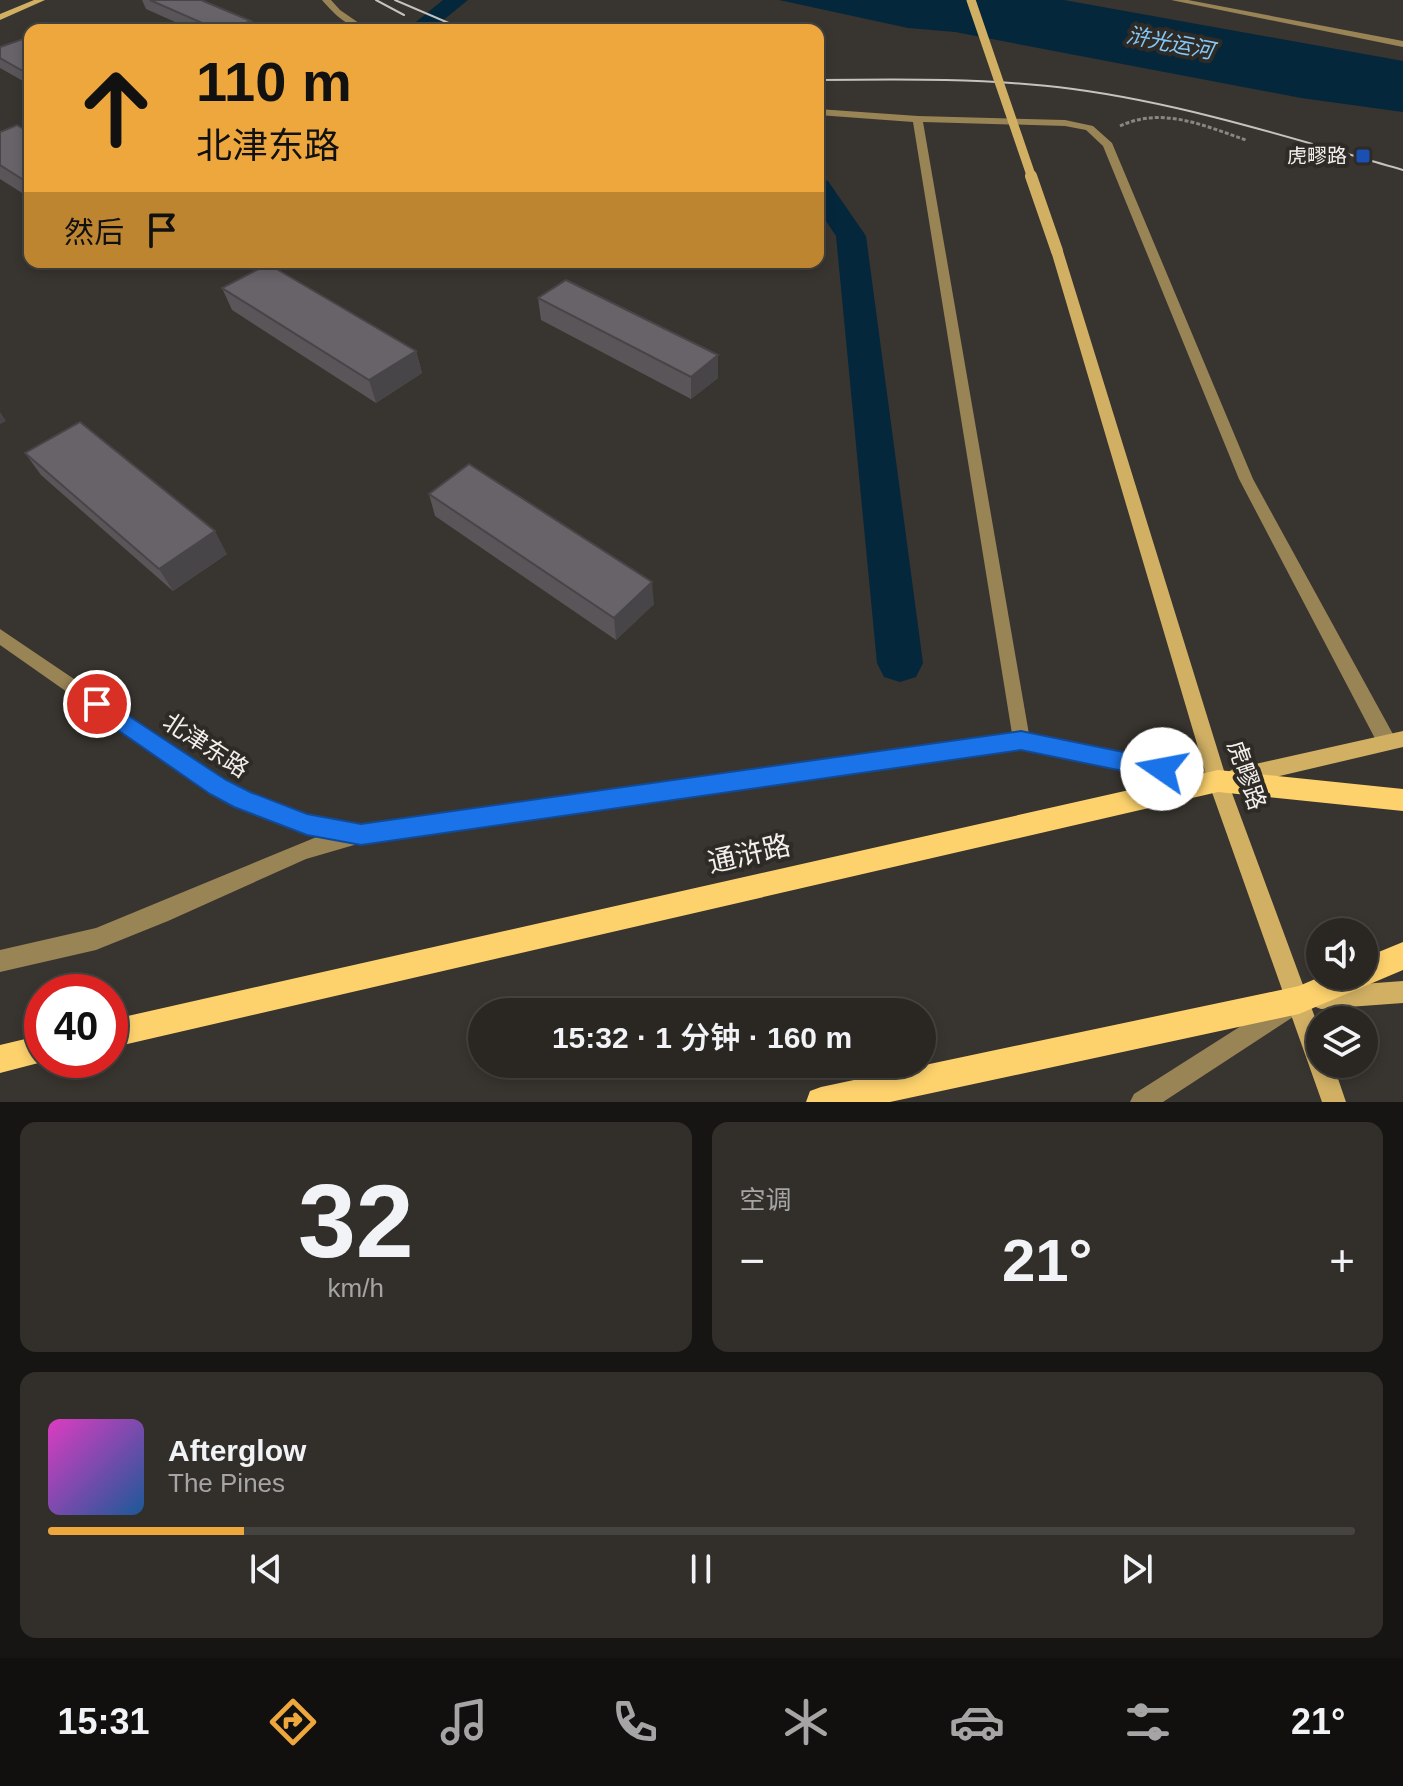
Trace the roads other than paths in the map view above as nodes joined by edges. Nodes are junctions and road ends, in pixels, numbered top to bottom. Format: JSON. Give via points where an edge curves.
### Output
{"nodes":[{"id":1,"x":41,"y":0,"type":"edge"},
{"id":2,"x":326,"y":0,"type":"edge"},
{"id":3,"x":971,"y":0,"type":"edge"},
{"id":4,"x":1175,"y":0,"type":"edge"},
{"id":5,"x":0,"y":17,"type":"edge"},
{"id":6,"x":356,"y":24,"type":"edge"},
{"id":7,"x":1403,"y":44,"type":"edge"},
{"id":8,"x":824,"y":112,"type":"edge"},
{"id":9,"x":918,"y":119,"type":"junction"},
{"id":10,"x":0,"y":636,"type":"edge"},
{"id":11,"x":1021,"y":740,"type":"junction"},
{"id":12,"x":1395,"y":741,"type":"edge"},
{"id":13,"x":1218,"y":781,"type":"junction"},
{"id":14,"x":1403,"y":800,"type":"edge"},
{"id":15,"x":361,"y":834,"type":"junction"},
{"id":16,"x":1403,"y":956,"type":"edge"},
{"id":17,"x":0,"y":961,"type":"edge"},
{"id":18,"x":1378,"y":966,"type":"edge"},
{"id":19,"x":1322,"y":990,"type":"edge"},
{"id":20,"x":1403,"y":992,"type":"edge"},
{"id":21,"x":1299,"y":1000,"type":"junction"},
{"id":22,"x":1306,"y":1021,"type":"edge"},
{"id":23,"x":128,"y":1030,"type":"edge"},
{"id":24,"x":24,"y":1053,"type":"edge"},
{"id":25,"x":0,"y":1059,"type":"edge"},
{"id":26,"x":1325,"y":1078,"type":"edge"},
{"id":27,"x":821,"y":1102,"type":"edge"},
{"id":28,"x":1142,"y":1102,"type":"edge"},
{"id":29,"x":1334,"y":1102,"type":"edge"}],
"edges":[{"from":1,"to":5,"type":"main road"},
{"from":2,"to":6,"type":"street"},
{"from":3,"to":13,"type":"main road","name":"虎疁路","bridge":true,"via":[[1057,251]]},
{"from":4,"to":7,"type":"street"},
{"from":8,"to":9,"type":"street"},
{"from":9,"to":11,"type":"street"},
{"from":9,"to":12,"type":"street","via":[[1065,123],[1098,133],[1114,160],[1246,479]]},
{"from":10,"to":15,"type":"street","name":"北津东路","via":[[218,787],[307,825]]},
{"from":11,"to":13,"type":"street"},
{"from":11,"to":15,"type":"street"},
{"from":12,"to":13,"type":"main road","name":"通浒路"},
{"from":13,"to":14,"type":"main road"},
{"from":13,"to":21,"type":"main road","name":"虎疁路"},
{"from":13,"to":23,"type":"main road","name":"通浒路"},
{"from":15,"to":17,"type":"street","via":[[304,850],[96,939]]},
{"from":16,"to":18,"type":"main road"},
{"from":19,"to":21,"type":"main road"},
{"from":20,"to":21,"type":"main road"},
{"from":21,"to":22,"type":"main road","name":"虎疁路"},
{"from":21,"to":27,"type":"main road"},
{"from":21,"to":28,"type":"street"},
{"from":24,"to":25,"type":"main road"},
{"from":26,"to":29,"type":"main road","name":"虎疁路"}]}
